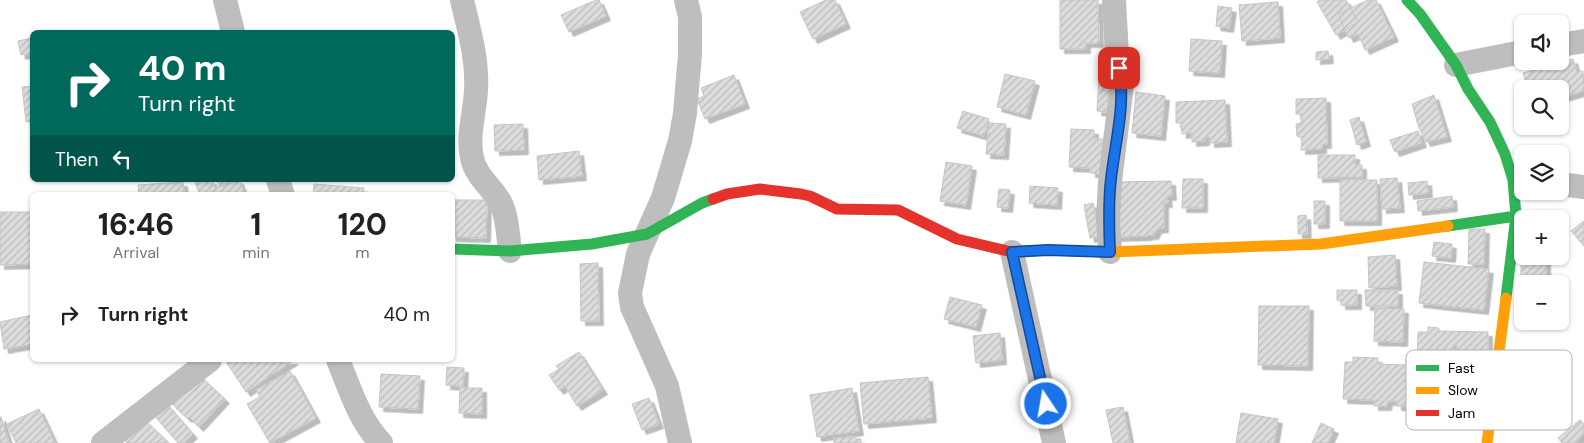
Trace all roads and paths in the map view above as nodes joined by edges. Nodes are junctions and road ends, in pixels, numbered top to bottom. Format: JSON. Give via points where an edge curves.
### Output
{"nodes":[{"id":1,"x":225,"y":0,"type":"edge"},
{"id":2,"x":462,"y":0,"type":"edge"},
{"id":3,"x":686,"y":0,"type":"edge"},
{"id":4,"x":1114,"y":0,"type":"edge"},
{"id":5,"x":1407,"y":0,"type":"edge"},
{"id":6,"x":232,"y":30,"type":"edge"},
{"id":7,"x":1584,"y":41,"type":"edge"},
{"id":8,"x":1569,"y":44,"type":"edge"},
{"id":9,"x":1514,"y":53,"type":"edge"},
{"id":10,"x":1456,"y":64,"type":"junction"},
{"id":11,"x":1514,"y":172,"type":"edge"},
{"id":12,"x":1569,"y":185,"type":"edge"},
{"id":13,"x":1584,"y":187,"type":"edge"},
{"id":14,"x":1514,"y":216,"type":"edge"},
{"id":15,"x":1514,"y":232,"type":"edge"},
{"id":16,"x":647,"y":234,"type":"junction"},
{"id":17,"x":455,"y":249,"type":"edge"},
{"id":18,"x":510,"y":251,"type":"junction"},
{"id":19,"x":1012,"y":252,"type":"junction"},
{"id":20,"x":1110,"y":252,"type":"junction"},
{"id":21,"x":1499,"y":350,"type":"edge"},
{"id":22,"x":207,"y":362,"type":"edge"},
{"id":23,"x":339,"y":362,"type":"edge"},
{"id":24,"x":1489,"y":430,"type":"edge"},
{"id":25,"x":103,"y":443,"type":"edge"},
{"id":26,"x":382,"y":443,"type":"edge"},
{"id":27,"x":680,"y":443,"type":"edge"},
{"id":28,"x":1054,"y":443,"type":"edge"},
{"id":29,"x":1487,"y":443,"type":"edge"}],
"edges":[{"from":1,"to":6,"type":"street"},
{"from":2,"to":18,"type":"street","via":[[476,67],[472,160],[502,206]]},
{"from":3,"to":16,"type":"street","via":[[691,31],[680,141],[663,198]]},
{"from":4,"to":20,"type":"street","via":[[1122,85],[1110,182]]},
{"from":5,"to":10,"type":"street"},
{"from":7,"to":8,"type":"street"},
{"from":9,"to":10,"type":"street"},
{"from":10,"to":11,"type":"street","via":[[1490,122]]},
{"from":12,"to":13,"type":"street"},
{"from":14,"to":20,"type":"street","via":[[1321,244]]},
{"from":15,"to":21,"type":"street"},
{"from":16,"to":18,"type":"street","via":[[592,244]]},
{"from":16,"to":19,"type":"street","via":[[702,203],[727,194],[760,189],[810,196],[837,209],[898,210],[957,239]]},
{"from":16,"to":27,"type":"street","via":[[638,254],[631,301],[667,386]]},
{"from":17,"to":18,"type":"street"},
{"from":19,"to":20,"type":"street"},
{"from":19,"to":28,"type":"street"},
{"from":22,"to":25,"type":"street"},
{"from":23,"to":26,"type":"street","via":[[358,412]]},
{"from":24,"to":29,"type":"street"}]}
